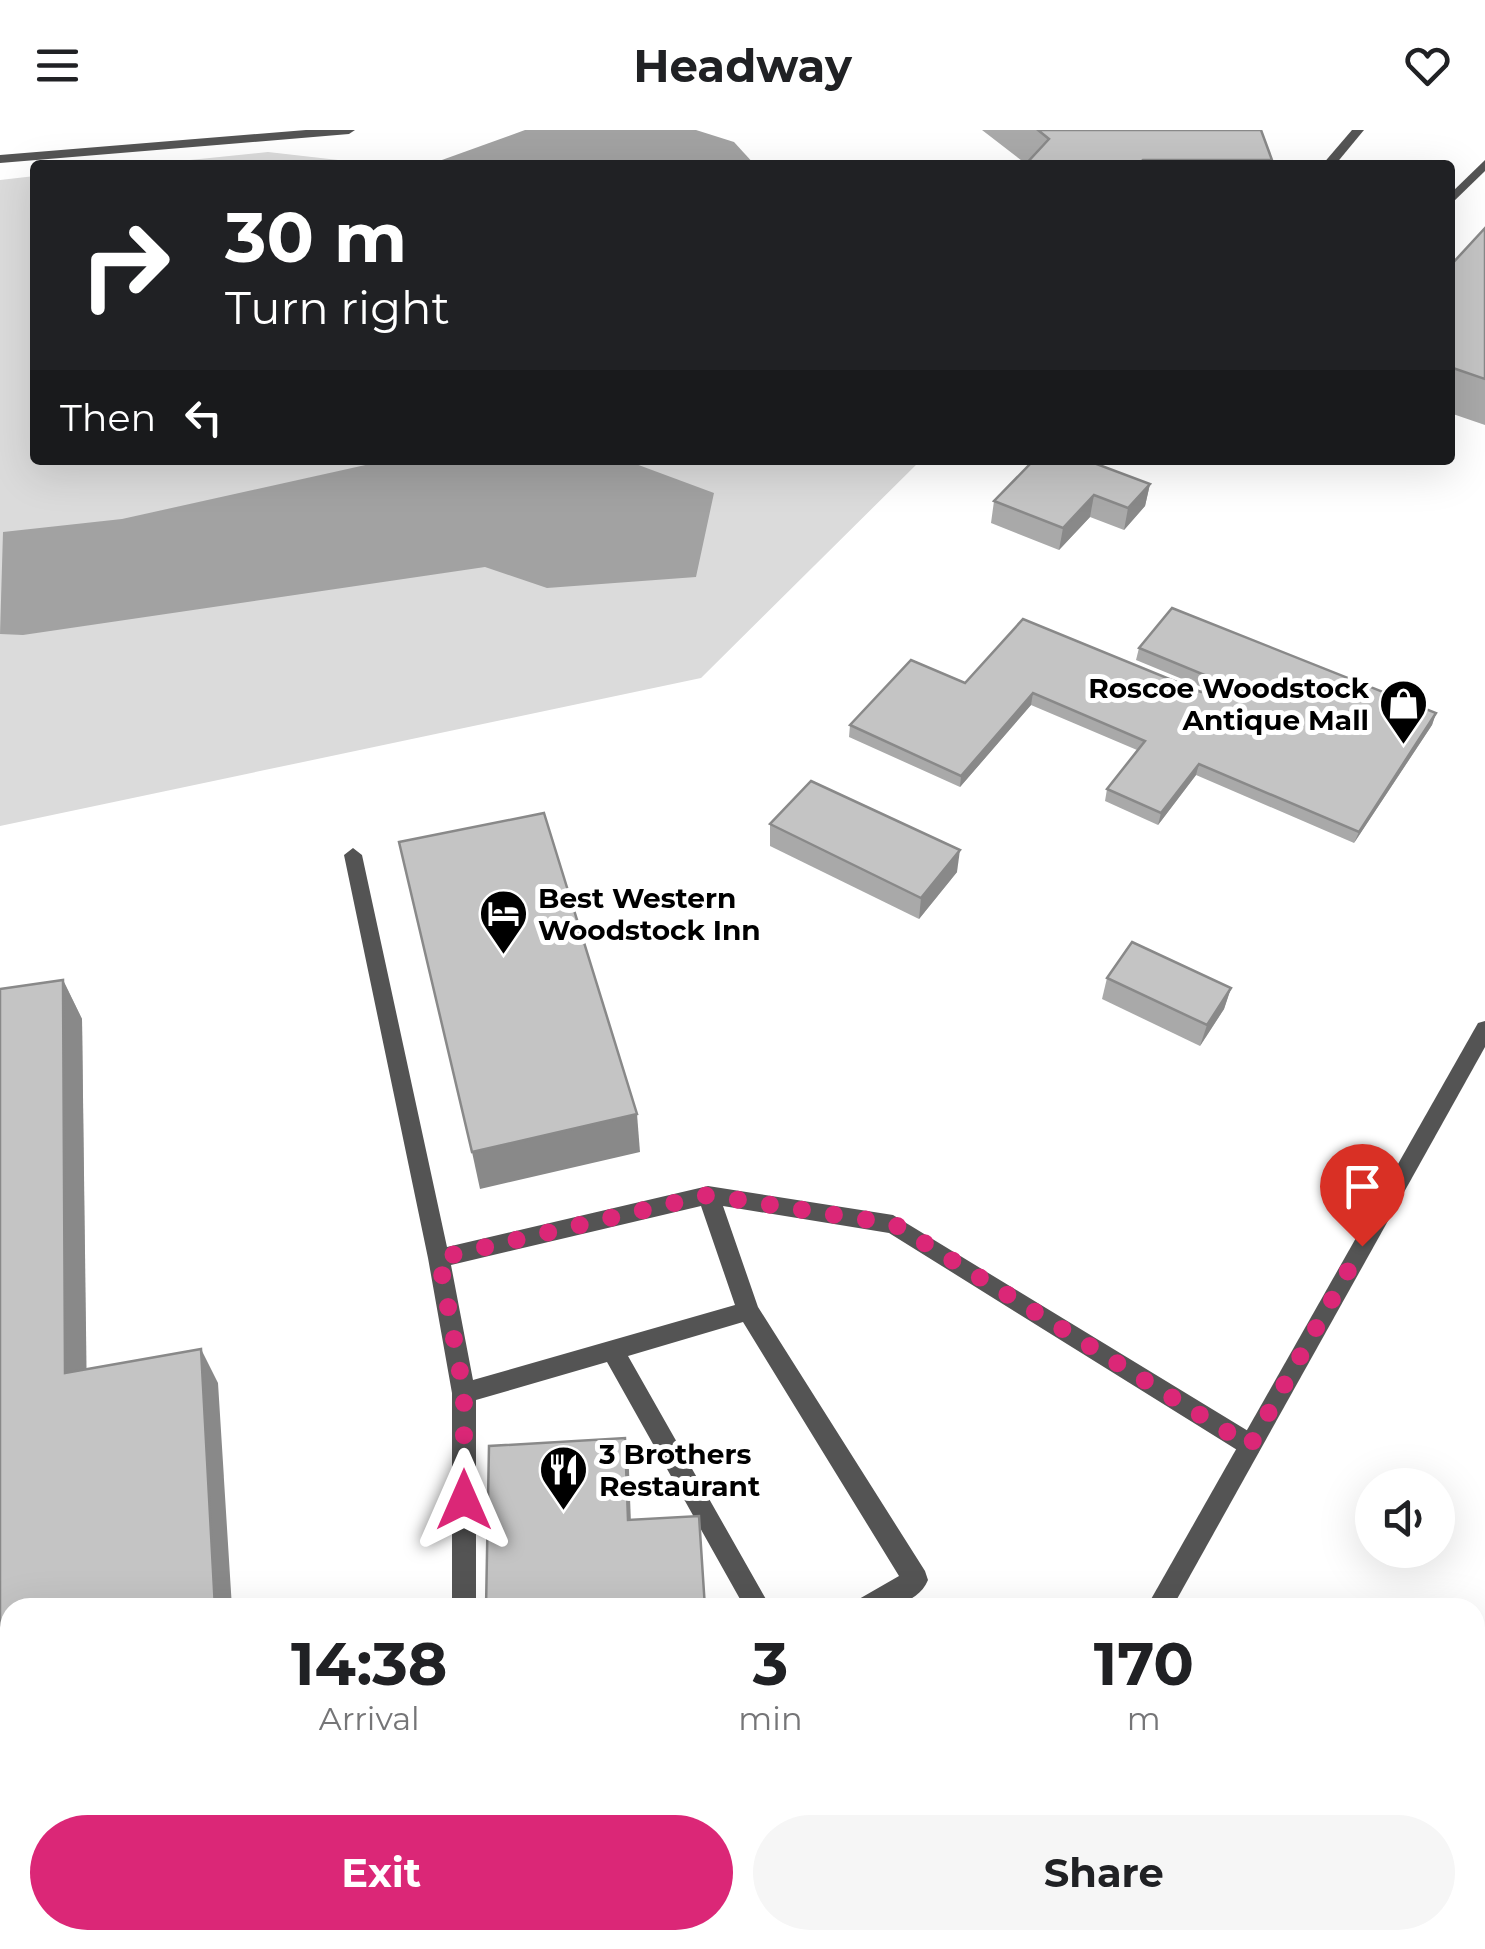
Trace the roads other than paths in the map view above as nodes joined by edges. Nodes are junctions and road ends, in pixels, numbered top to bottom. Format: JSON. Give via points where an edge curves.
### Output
{"nodes":[{"id":1,"x":350,"y":130,"type":"edge"},
{"id":2,"x":1358,"y":130,"type":"edge"},
{"id":3,"x":0,"y":159,"type":"edge"},
{"id":4,"x":1332,"y":160,"type":"edge"},
{"id":5,"x":1485,"y":164,"type":"edge"},
{"id":6,"x":1455,"y":195,"type":"edge"},
{"id":7,"x":353,"y":855,"type":"dead end"},
{"id":8,"x":1485,"y":1029,"type":"edge"},
{"id":9,"x":708,"y":1195,"type":"junction"},
{"id":10,"x":439,"y":1258,"type":"junction"},
{"id":11,"x":748,"y":1311,"type":"junction"},
{"id":12,"x":614,"y":1352,"type":"junction"},
{"id":13,"x":464,"y":1393,"type":"junction"},
{"id":14,"x":1250,"y":1446,"type":"junction"},
{"id":15,"x":464,"y":1598,"type":"edge"},
{"id":16,"x":754,"y":1598,"type":"edge"},
{"id":17,"x":885,"y":1598,"type":"edge"},
{"id":18,"x":1164,"y":1598,"type":"edge"}],
"edges":[{"from":1,"to":3,"type":"street"},
{"from":2,"to":4,"type":"street"},
{"from":5,"to":6,"type":"street"},
{"from":7,"to":10,"type":"street"},
{"from":8,"to":14,"type":"street"},
{"from":9,"to":10,"type":"street"},
{"from":9,"to":11,"type":"street"},
{"from":9,"to":14,"type":"street","via":[[894,1224]]},
{"from":10,"to":13,"type":"street"},
{"from":11,"to":12,"type":"street"},
{"from":11,"to":17,"type":"street","via":[[916,1580]]},
{"from":12,"to":13,"type":"street"},
{"from":12,"to":16,"type":"street"},
{"from":13,"to":15,"type":"street"},
{"from":14,"to":18,"type":"street"}]}
